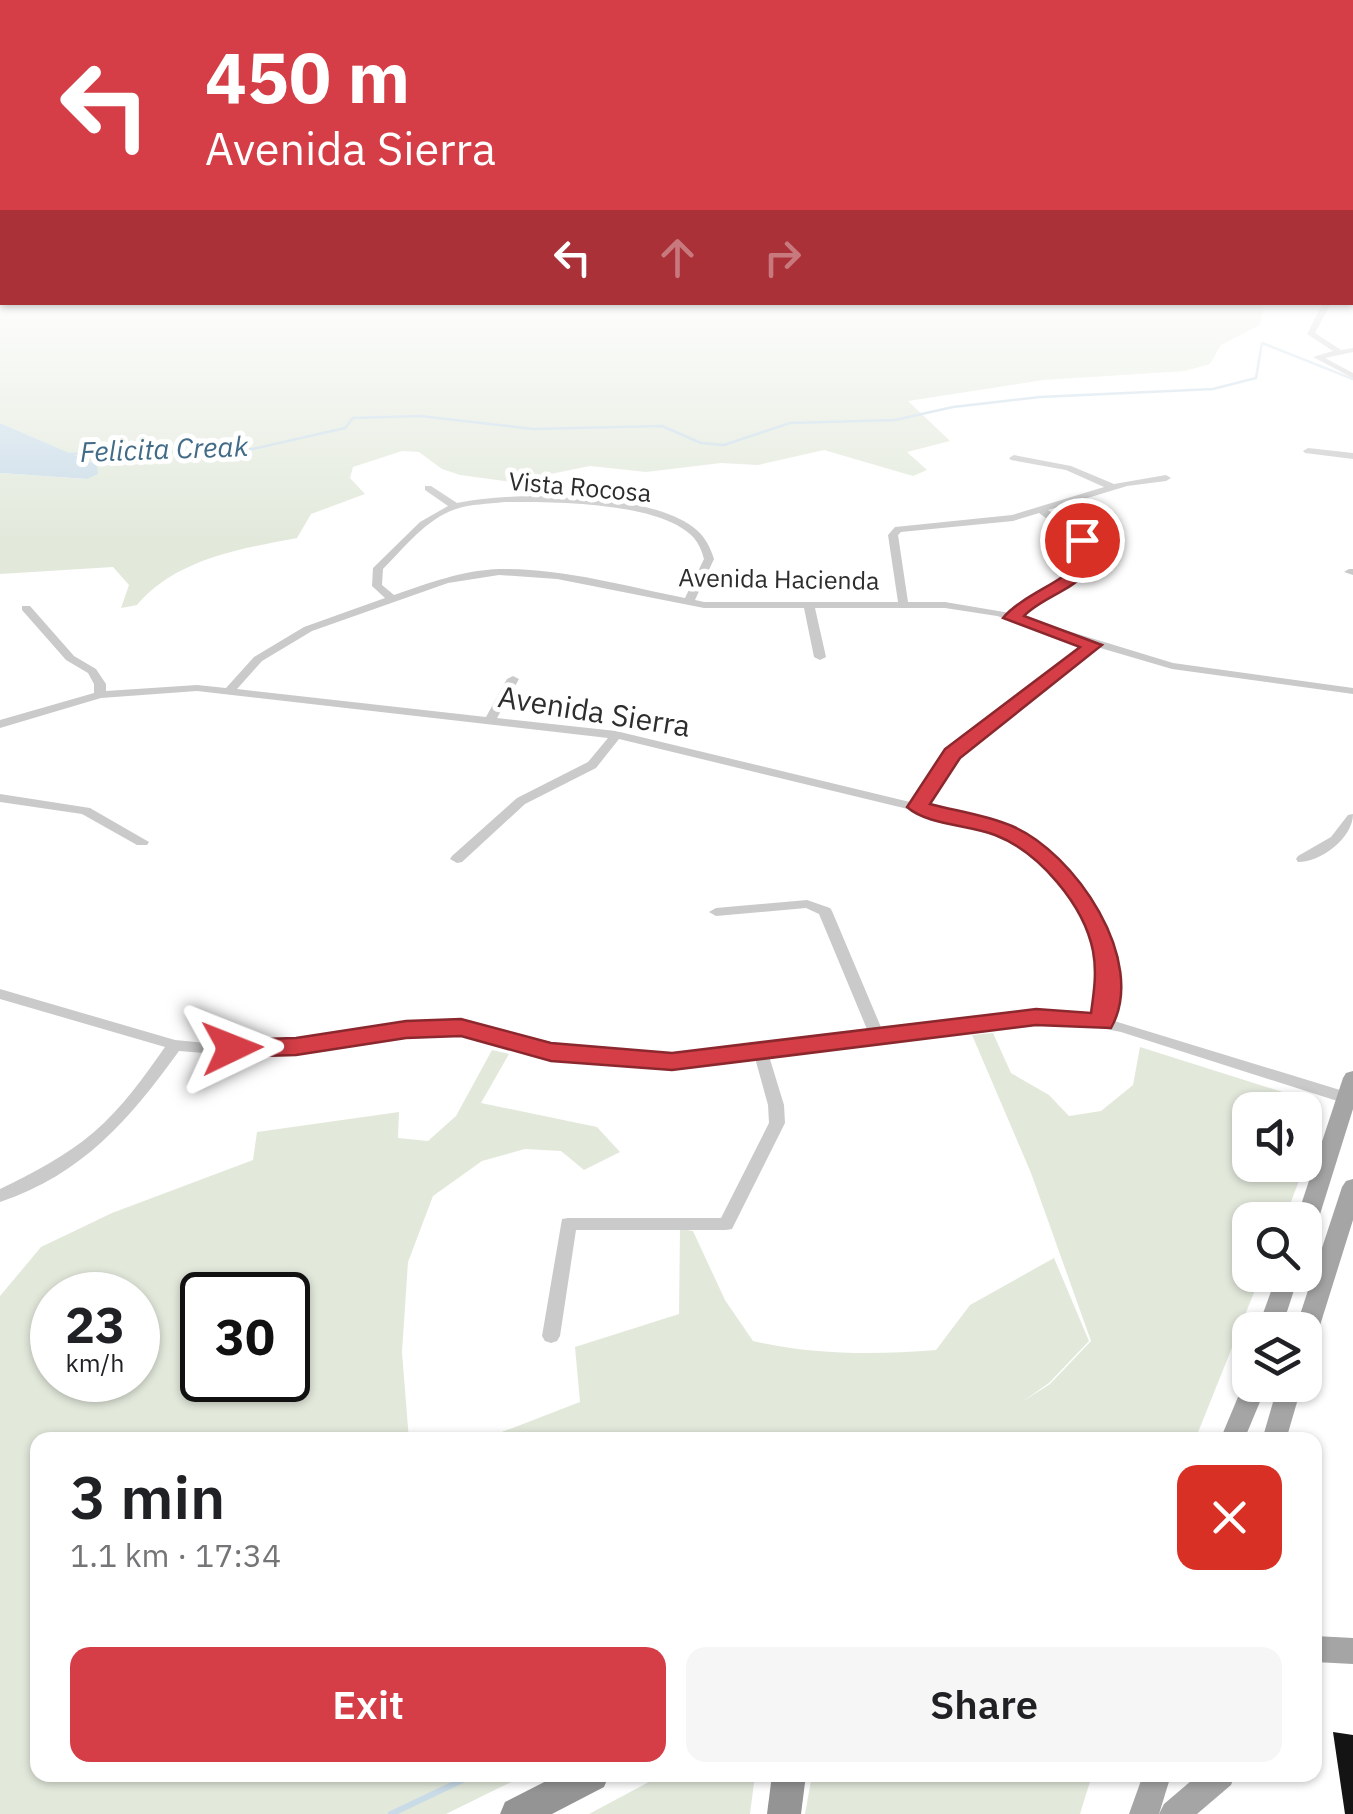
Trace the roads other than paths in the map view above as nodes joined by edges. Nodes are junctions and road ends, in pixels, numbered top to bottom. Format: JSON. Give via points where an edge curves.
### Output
{"nodes":[{"id":1,"x":1308,"y":451,"type":"dead end"},
{"id":2,"x":1353,"y":456,"type":"edge"},
{"id":3,"x":1014,"y":458,"type":"dead end"},
{"id":4,"x":1166,"y":478,"type":"dead end"},
{"id":5,"x":1114,"y":487,"type":"junction"},
{"id":6,"x":428,"y":488,"type":"dead end"},
{"id":7,"x":455,"y":506,"type":"junction"},
{"id":8,"x":1042,"y":510,"type":"junction"},
{"id":9,"x":392,"y":598,"type":"junction"},
{"id":10,"x":903,"y":602,"type":"junction"},
{"id":11,"x":688,"y":603,"type":"junction"},
{"id":12,"x":809,"y":604,"type":"junction"},
{"id":13,"x":26,"y":608,"type":"dead end"},
{"id":14,"x":1012,"y":618,"type":"junction"},
{"id":15,"x":1093,"y":645,"type":"junction"},
{"id":16,"x":820,"y":657,"type":"dead end"},
{"id":17,"x":513,"y":679,"type":"dead end"},
{"id":18,"x":1353,"y":691,"type":"edge"},
{"id":19,"x":228,"y":692,"type":"junction"},
{"id":20,"x":100,"y":696,"type":"junction"},
{"id":21,"x":490,"y":720,"type":"junction"},
{"id":22,"x":0,"y":724,"type":"edge"},
{"id":23,"x":616,"y":734,"type":"junction"},
{"id":24,"x":0,"y":798,"type":"edge"},
{"id":25,"x":918,"y":807,"type":"junction"},
{"id":26,"x":1353,"y":818,"type":"edge"},
{"id":27,"x":142,"y":842,"type":"dead end"},
{"id":28,"x":457,"y":859,"type":"dead end"},
{"id":29,"x":1302,"y":859,"type":"dead end"},
{"id":30,"x":716,"y":912,"type":"dead end"},
{"id":31,"x":0,"y":994,"type":"edge"},
{"id":32,"x":1102,"y":1022,"type":"junction"},
{"id":33,"x":877,"y":1036,"type":"junction"},
{"id":34,"x":174,"y":1045,"type":"junction"},
{"id":35,"x":760,"y":1050,"type":"junction"},
{"id":36,"x":1351,"y":1092,"type":"edge"},
{"id":37,"x":1353,"y":1187,"type":"edge"},
{"id":38,"x":0,"y":1196,"type":"edge"},
{"id":39,"x":1314,"y":1202,"type":"edge"},
{"id":40,"x":1312,"y":1312,"type":"edge"},
{"id":41,"x":551,"y":1336,"type":"dead end"},
{"id":42,"x":1248,"y":1402,"type":"edge"},
{"id":43,"x":1285,"y":1402,"type":"edge"},
{"id":44,"x":1235,"y":1432,"type":"edge"},
{"id":45,"x":1276,"y":1432,"type":"edge"},
{"id":46,"x":1322,"y":1649,"type":"edge"},
{"id":47,"x":1353,"y":1651,"type":"edge"},
{"id":48,"x":579,"y":1782,"type":"edge"},
{"id":49,"x":788,"y":1782,"type":"edge"},
{"id":50,"x":1155,"y":1782,"type":"edge"},
{"id":51,"x":1213,"y":1782,"type":"edge"},
{"id":52,"x":517,"y":1814,"type":"edge"},
{"id":53,"x":784,"y":1814,"type":"edge"},
{"id":54,"x":1144,"y":1814,"type":"edge"},
{"id":55,"x":1174,"y":1814,"type":"edge"}],
"edges":[{"from":1,"to":2,"type":"street"},
{"from":3,"to":5,"type":"street","via":[[1083,472]]},
{"from":4,"to":5,"type":"street"},
{"from":5,"to":8,"type":"street"},
{"from":6,"to":7,"type":"street"},
{"from":7,"to":9,"type":"street","name":"Vista Rocosa","via":[[431,518],[378,568],[377,586]]},
{"from":7,"to":11,"type":"street","name":"Vista Rocosa","via":[[496,499],[616,506],[674,520],[698,536],[709,559]]},
{"from":8,"to":10,"type":"street","via":[[984,523],[898,529],[893,534]]},
{"from":8,"to":14,"type":"street","via":[[1082,540],[1083,565],[1074,578],[1029,600]]},
{"from":9,"to":11,"type":"street","name":"Avenida Hacienda","via":[[458,577],[533,573]]},
{"from":9,"to":19,"type":"street","name":"Avenida Hacienda","via":[[273,648]]},
{"from":10,"to":12,"type":"street","name":"Avenida Hacienda"},
{"from":10,"to":14,"type":"street","name":"Avenida Hacienda"},
{"from":11,"to":12,"type":"street","name":"Avenida Hacienda"},
{"from":12,"to":16,"type":"street"},
{"from":13,"to":20,"type":"street","via":[[70,658],[92,670]]},
{"from":14,"to":15,"type":"street","name":"Avenida Hacienda"},
{"from":15,"to":18,"type":"street","name":"Avenida Hacienda","via":[[1172,666]]},
{"from":15,"to":25,"type":"street","via":[[952,754]]},
{"from":17,"to":21,"type":"street"},
{"from":19,"to":20,"type":"street","name":"Avenida Sierra","via":[[165,688]]},
{"from":19,"to":21,"type":"street","name":"Avenida Sierra"},
{"from":20,"to":22,"type":"street","name":"Avenida Sierra"},
{"from":21,"to":23,"type":"street","name":"Avenida Sierra"},
{"from":23,"to":25,"type":"street","name":"Avenida Sierra"},
{"from":23,"to":28,"type":"street","via":[[592,765],[522,801]]},
{"from":24,"to":27,"type":"street","via":[[85,811]]},
{"from":25,"to":32,"type":"street","name":"Avenida Sierra","via":[[1006,831],[1053,864],[1083,903],[1104,947]]},
{"from":26,"to":29,"type":"street","via":[[1336,840]]},
{"from":30,"to":33,"type":"street","via":[[807,904],[825,911]]},
{"from":31,"to":34,"type":"street"},
{"from":32,"to":33,"type":"street","via":[[1036,1017]]},
{"from":32,"to":36,"type":"street"},
{"from":33,"to":35,"type":"street"},
{"from":34,"to":35,"type":"street","via":[[296,1046],[461,1028],[610,1060],[672,1062]]},
{"from":34,"to":38,"type":"street","via":[[124,1117],[96,1142]]},
{"from":35,"to":41,"type":"street","via":[[777,1123],[726,1224],[568,1224]]},
{"from":36,"to":39,"type":"main road"},
{"from":37,"to":40,"type":"main road"},
{"from":42,"to":44,"type":"main road"},
{"from":43,"to":45,"type":"main road"},
{"from":46,"to":47,"type":"main road"},
{"from":48,"to":52,"type":"highway"},
{"from":49,"to":53,"type":"highway"},
{"from":50,"to":54,"type":"main road"},
{"from":51,"to":55,"type":"main road"}]}
